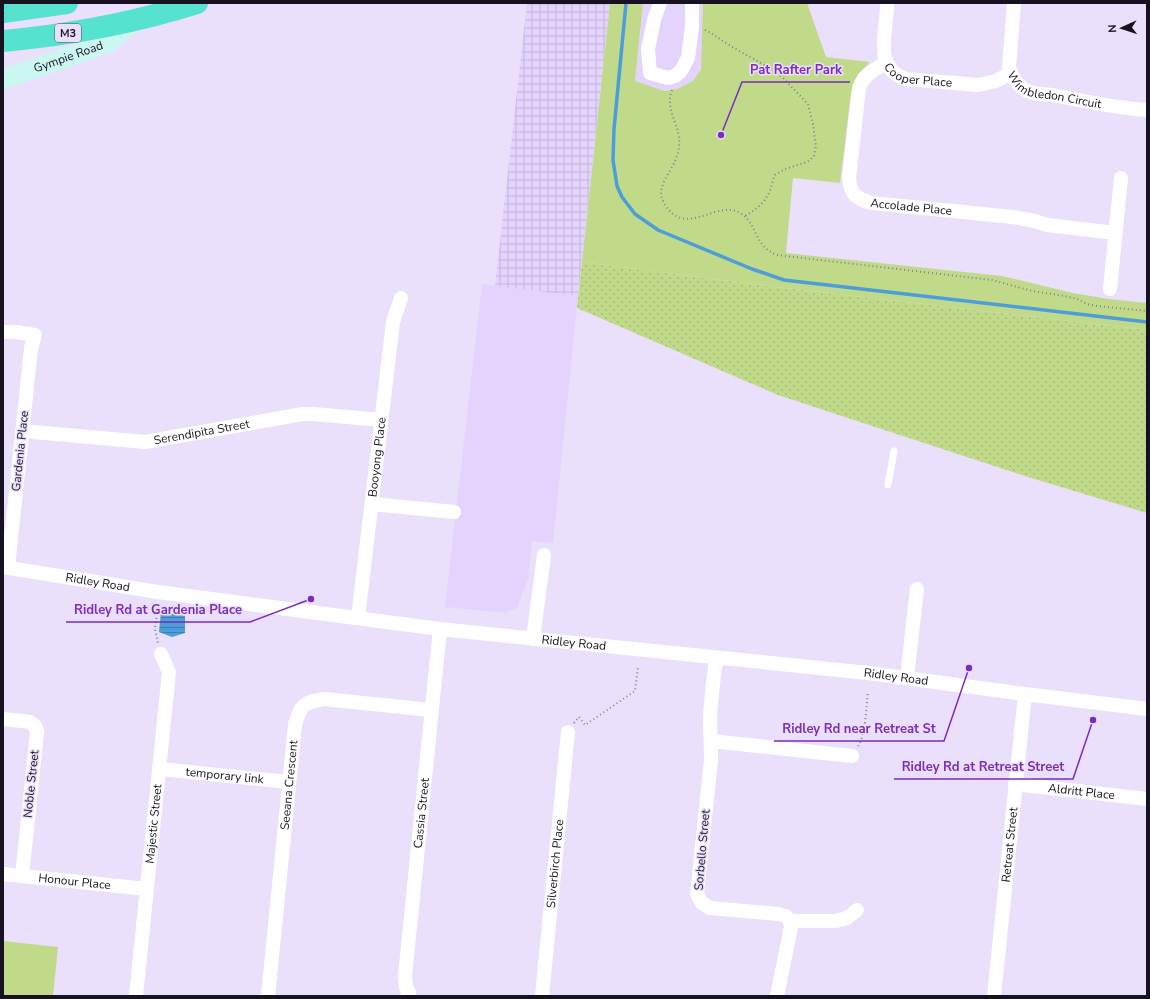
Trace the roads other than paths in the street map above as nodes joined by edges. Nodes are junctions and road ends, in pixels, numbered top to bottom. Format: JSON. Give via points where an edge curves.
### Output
{"nodes":[{"id":1,"x":67,"y":3,"type":"edge"},
{"id":2,"x":197,"y":3,"type":"edge"},
{"id":3,"x":660,"y":3,"type":"edge"},
{"id":4,"x":692,"y":3,"type":"edge"},
{"id":5,"x":887,"y":3,"type":"edge"},
{"id":6,"x":1014,"y":3,"type":"edge"},
{"id":7,"x":3,"y":12,"type":"edge"},
{"id":8,"x":133,"y":21,"type":"junction"},
{"id":9,"x":3,"y":41,"type":"edge"},
{"id":10,"x":887,"y":63,"type":"junction"},
{"id":11,"x":1011,"y":73,"type":"junction"},
{"id":12,"x":3,"y":79,"type":"edge"},
{"id":13,"x":1147,"y":110,"type":"edge"},
{"id":14,"x":1121,"y":178,"type":"dead end"},
{"id":15,"x":1116,"y":233,"type":"junction"},
{"id":16,"x":1110,"y":289,"type":"dead end"},
{"id":17,"x":401,"y":298,"type":"dead end"},
{"id":18,"x":3,"y":332,"type":"edge"},
{"id":19,"x":381,"y":420,"type":"junction"},
{"id":20,"x":22,"y":431,"type":"junction"},
{"id":21,"x":894,"y":451,"type":"dead end"},
{"id":22,"x":888,"y":485,"type":"dead end"},
{"id":23,"x":372,"y":504,"type":"junction"},
{"id":24,"x":454,"y":512,"type":"dead end"},
{"id":25,"x":544,"y":555,"type":"dead end"},
{"id":26,"x":6,"y":567,"type":"edge"},
{"id":27,"x":917,"y":590,"type":"dead end"},
{"id":28,"x":358,"y":618,"type":"junction"},
{"id":29,"x":440,"y":629,"type":"junction"},
{"id":30,"x":533,"y":639,"type":"junction"},
{"id":31,"x":161,"y":654,"type":"road end"},
{"id":32,"x":716,"y":658,"type":"junction"},
{"id":33,"x":907,"y":678,"type":"junction"},
{"id":34,"x":1025,"y":694,"type":"junction"},
{"id":35,"x":1147,"y":709,"type":"edge"},
{"id":36,"x":431,"y":710,"type":"junction"},
{"id":37,"x":3,"y":719,"type":"edge"},
{"id":38,"x":568,"y":732,"type":"road end"},
{"id":39,"x":711,"y":741,"type":"junction"},
{"id":40,"x":852,"y":756,"type":"road end"},
{"id":41,"x":160,"y":769,"type":"junction"},
{"id":42,"x":289,"y":782,"type":"junction"},
{"id":43,"x":1016,"y":784,"type":"junction"},
{"id":44,"x":1147,"y":799,"type":"edge"},
{"id":45,"x":3,"y":874,"type":"edge"},
{"id":46,"x":22,"y":876,"type":"junction"},
{"id":47,"x":147,"y":889,"type":"junction"},
{"id":48,"x":857,"y":910,"type":"dead end"},
{"id":49,"x":790,"y":921,"type":"junction"},
{"id":50,"x":411,"y":995,"type":"edge"},
{"id":51,"x":136,"y":996,"type":"edge"},
{"id":52,"x":268,"y":996,"type":"edge"},
{"id":53,"x":542,"y":996,"type":"edge"},
{"id":54,"x":777,"y":996,"type":"edge"},
{"id":55,"x":994,"y":996,"type":"edge"}],
"edges":[{"from":1,"to":7,"type":"highway"},
{"from":2,"to":8,"type":"highway","name":"Gympie Road"},
{"from":3,"to":4,"type":"street","via":[[648,49],[650,73],[668,78],[680,71],[688,58]]},
{"from":5,"to":10,"type":"street","name":"Cooper Place","via":[[884,52]]},
{"from":6,"to":11,"type":"street","name":"Wimbledon Circuit","via":[[1009,60]]},
{"from":8,"to":9,"type":"highway","number":"M3"},
{"from":8,"to":12,"type":"main road","name":"Gympie Road","via":[[110,42]]},
{"from":10,"to":11,"type":"street","name":"Cooper Place","via":[[897,75],[906,79],[969,85],[987,84]]},
{"from":10,"to":15,"type":"street","name":"Accolade Place","via":[[867,75],[859,88],[849,178],[850,189],[856,197],[872,203],[1013,217],[1047,225]]},
{"from":11,"to":13,"type":"street","name":"Wimbledon Circuit","via":[[1016,82],[1028,91]]},
{"from":14,"to":15,"type":"street"},
{"from":15,"to":16,"type":"street"},
{"from":17,"to":19,"type":"street","name":"Booyong Place","via":[[393,322]]},
{"from":18,"to":20,"type":"street","name":"Gardenia Place","via":[[35,335]]},
{"from":19,"to":20,"type":"street","name":"Serendipita Street","via":[[302,414],[145,442]]},
{"from":19,"to":23,"type":"street","name":"Booyong Place"},
{"from":20,"to":26,"type":"street","name":"Gardenia Place"},
{"from":21,"to":22,"type":"lane"},
{"from":23,"to":24,"type":"street"},
{"from":23,"to":28,"type":"street","name":"Booyong Place"},
{"from":25,"to":30,"type":"street"},
{"from":26,"to":28,"type":"street","name":"Ridley Road","via":[[158,592]]},
{"from":27,"to":33,"type":"street"},
{"from":28,"to":29,"type":"street","name":"Ridley Road"},
{"from":29,"to":30,"type":"street","name":"Ridley Road"},
{"from":29,"to":36,"type":"street","name":"Cassia Street"},
{"from":30,"to":32,"type":"street","name":"Ridley Road"},
{"from":31,"to":41,"type":"street","name":"Majestic Street","via":[[169,672]]},
{"from":32,"to":33,"type":"street","name":"Ridley Road"},
{"from":32,"to":39,"type":"street","name":"Sorbello Street","via":[[711,698]]},
{"from":33,"to":34,"type":"street","name":"Ridley Road"},
{"from":34,"to":35,"type":"street","name":"Ridley Road"},
{"from":34,"to":43,"type":"street","name":"Retreat Street"},
{"from":36,"to":42,"type":"street","name":"Seeana Crescent","via":[[324,699],[308,702],[299,710],[295,725]]},
{"from":36,"to":50,"type":"street","name":"Cassia Street","via":[[405,976],[406,987]]},
{"from":37,"to":46,"type":"street","name":"Noble Street","via":[[30,722],[37,732]]},
{"from":38,"to":53,"type":"street","name":"Silverbirch Place"},
{"from":39,"to":40,"type":"street"},
{"from":39,"to":49,"type":"street","name":"Sorbello Street","via":[[697,894],[702,903],[710,908],[778,914],[786,916]]},
{"from":41,"to":42,"type":"street","name":"temporary link"},
{"from":41,"to":47,"type":"street","name":"Majestic Street"},
{"from":42,"to":52,"type":"street","name":"Seeana Crescent"},
{"from":43,"to":44,"type":"street","name":"Aldritt Place"},
{"from":43,"to":55,"type":"street","name":"Retreat Street"},
{"from":45,"to":46,"type":"street","name":"Honour Place"},
{"from":46,"to":47,"type":"street","name":"Honour Place"},
{"from":47,"to":51,"type":"street","name":"Majestic Street"},
{"from":48,"to":49,"type":"street","name":"Sorbello Street","via":[[847,918],[836,921]]},
{"from":49,"to":54,"type":"street","via":[[791,928]]}]}
